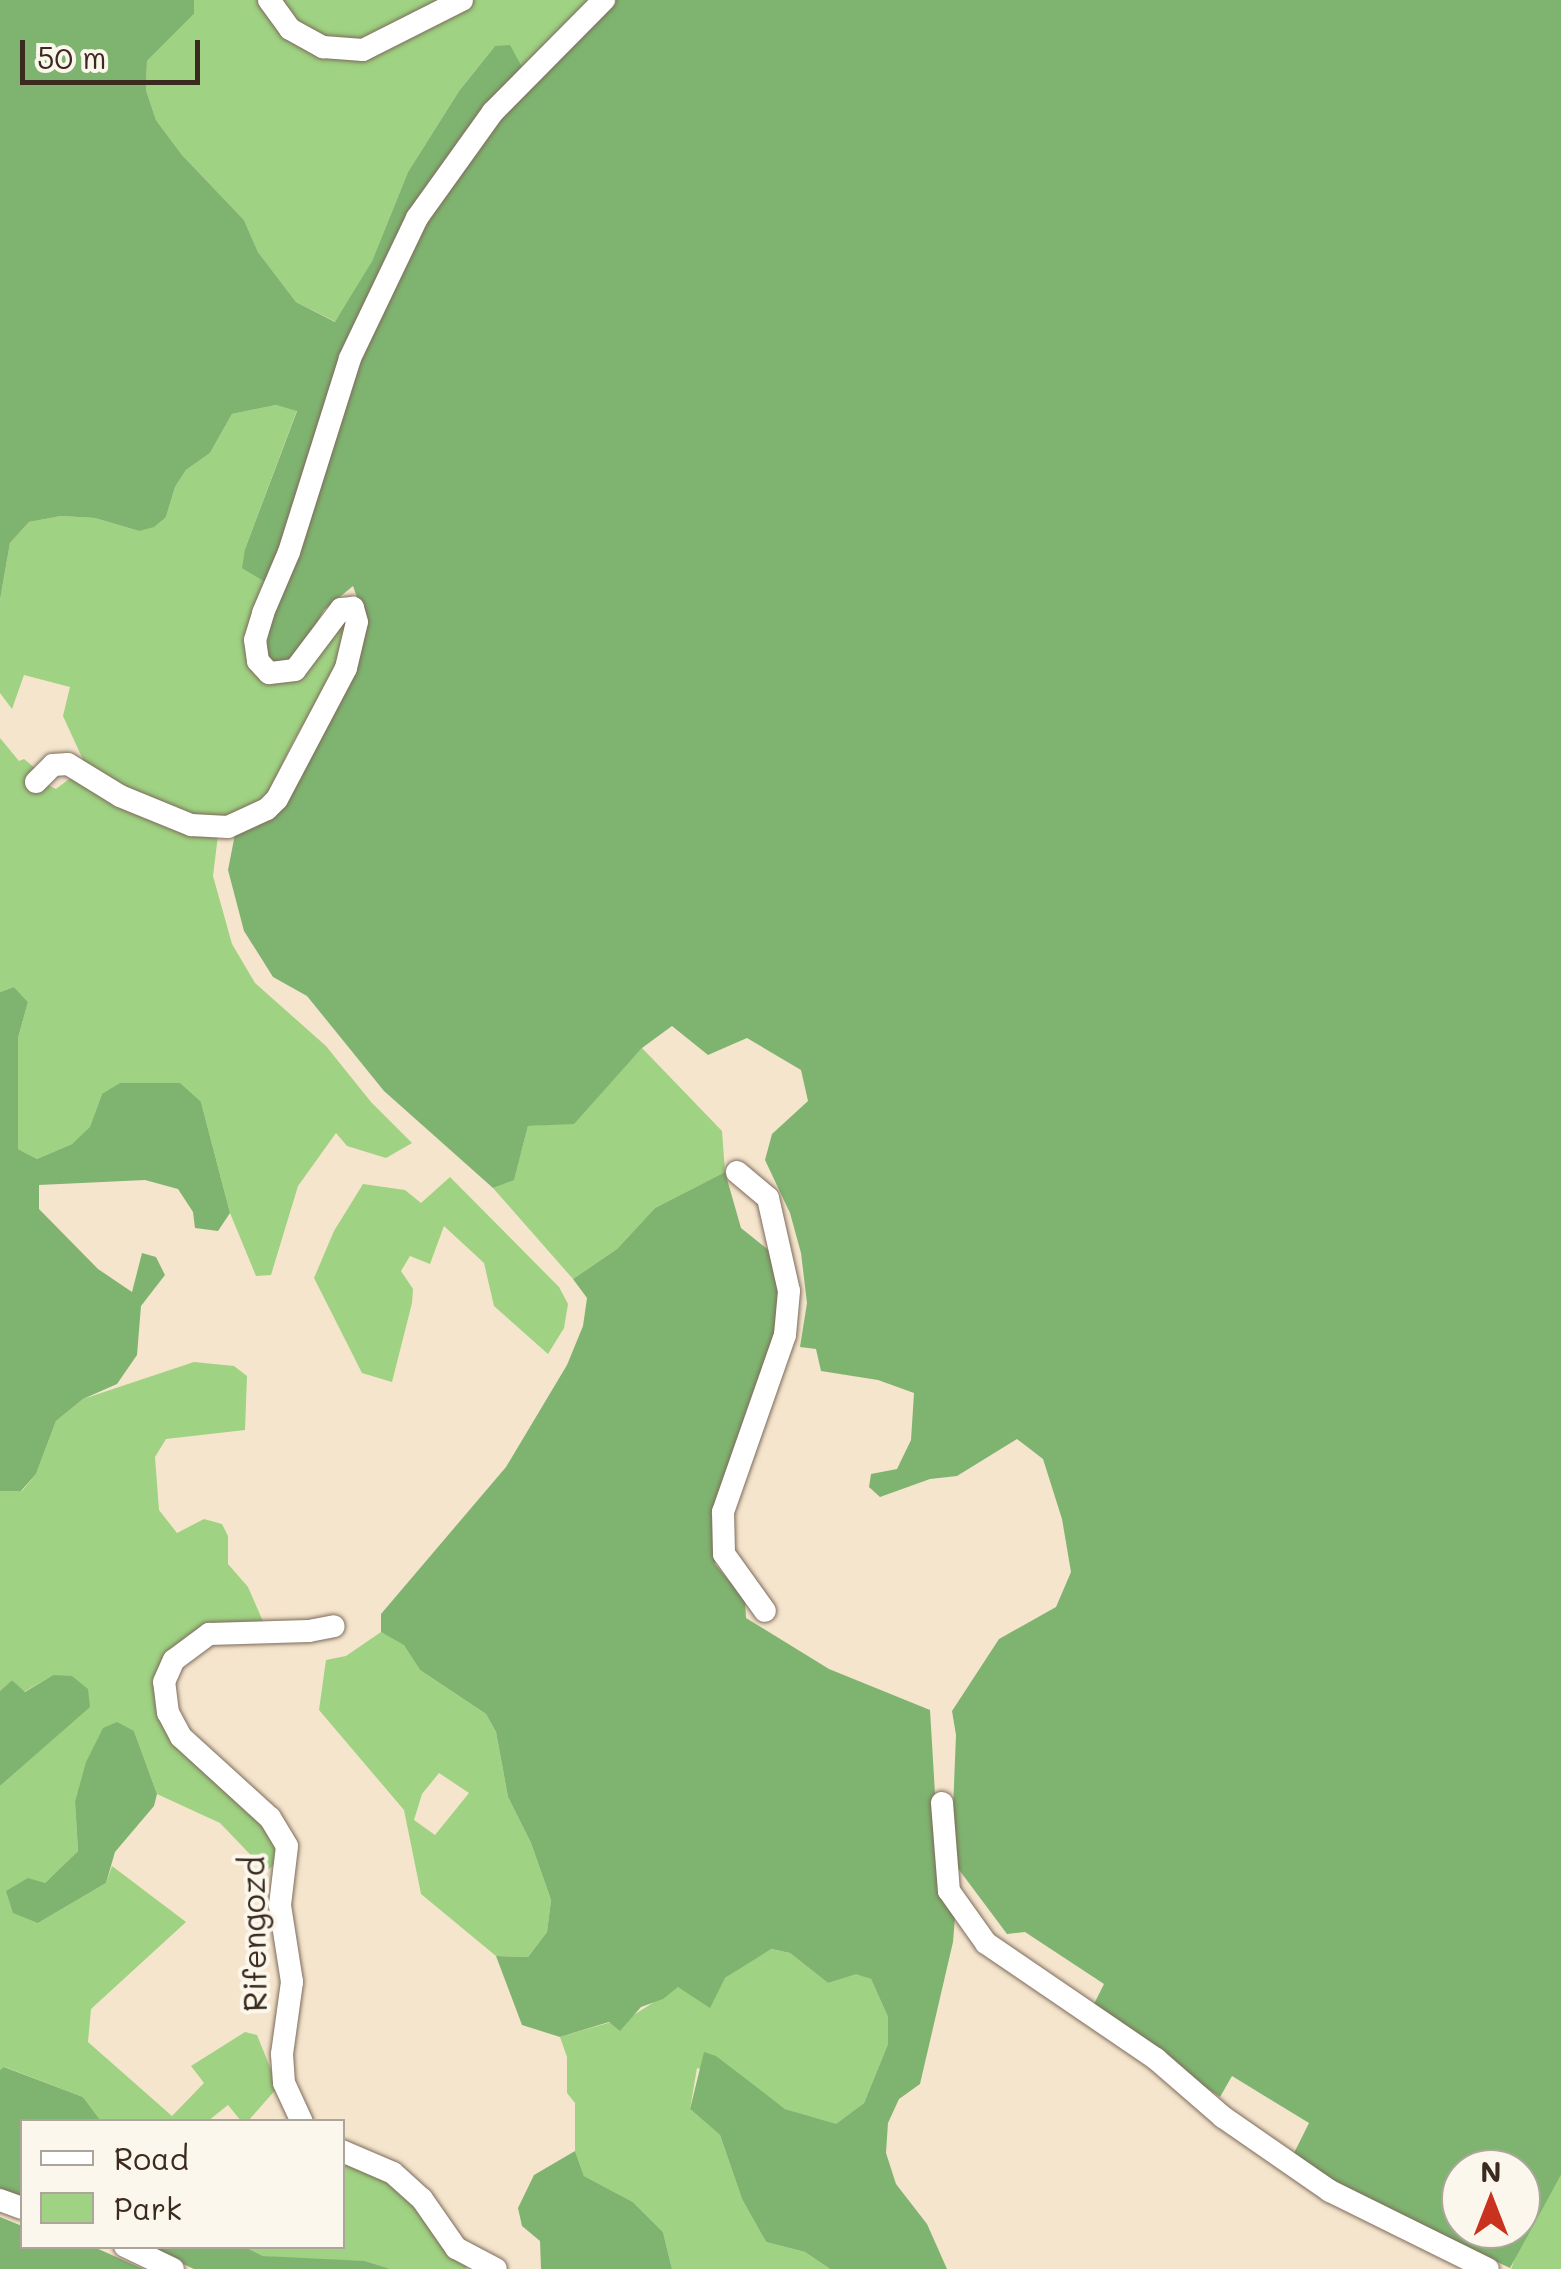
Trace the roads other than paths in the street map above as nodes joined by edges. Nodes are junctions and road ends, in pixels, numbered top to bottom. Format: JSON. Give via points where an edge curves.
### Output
{"nodes":[{"id":1,"x":269,"y":0,"type":"edge"},
{"id":2,"x":462,"y":0,"type":"edge"},
{"id":3,"x":604,"y":0,"type":"edge"},
{"id":4,"x":36,"y":782,"type":"dead end"},
{"id":5,"x":737,"y":1172,"type":"dead end"},
{"id":6,"x":766,"y":1611,"type":"dead end"},
{"id":7,"x":334,"y":1626,"type":"dead end"},
{"id":8,"x":942,"y":1803,"type":"dead end"},
{"id":9,"x":301,"y":2119,"type":"edge"},
{"id":10,"x":345,"y":2152,"type":"edge"},
{"id":11,"x":131,"y":2249,"type":"edge"},
{"id":12,"x":174,"y":2269,"type":"edge"},
{"id":13,"x":496,"y":2269,"type":"edge"},
{"id":14,"x":1488,"y":2269,"type":"edge"}],
"edges":[{"from":1,"to":2,"type":"street","via":[[290,30],[323,47],[363,50]]},
{"from":3,"to":4,"type":"street","via":[[493,112],[418,218],[350,358],[263,613],[258,661],[269,673],[295,670],[342,609],[352,608],[357,622],[346,668],[276,799],[228,827],[191,825],[120,796],[68,764],[53,765]]},
{"from":5,"to":6,"type":"street","via":[[768,1198],[788,1292],[785,1335],[723,1512],[724,1554]]},
{"from":7,"to":9,"type":"street","name":"Rifengozd","via":[[209,1634],[174,1660],[164,1682],[168,1713],[181,1738],[270,1818],[287,1846],[280,1905],[292,1982],[282,2054],[284,2083]]},
{"from":8,"to":14,"type":"street","via":[[949,1891],[986,1943],[1156,2059],[1330,2191]]},
{"from":10,"to":13,"type":"street","via":[[392,2173],[422,2199],[456,2248]]},
{"from":11,"to":12,"type":"street"}]}
